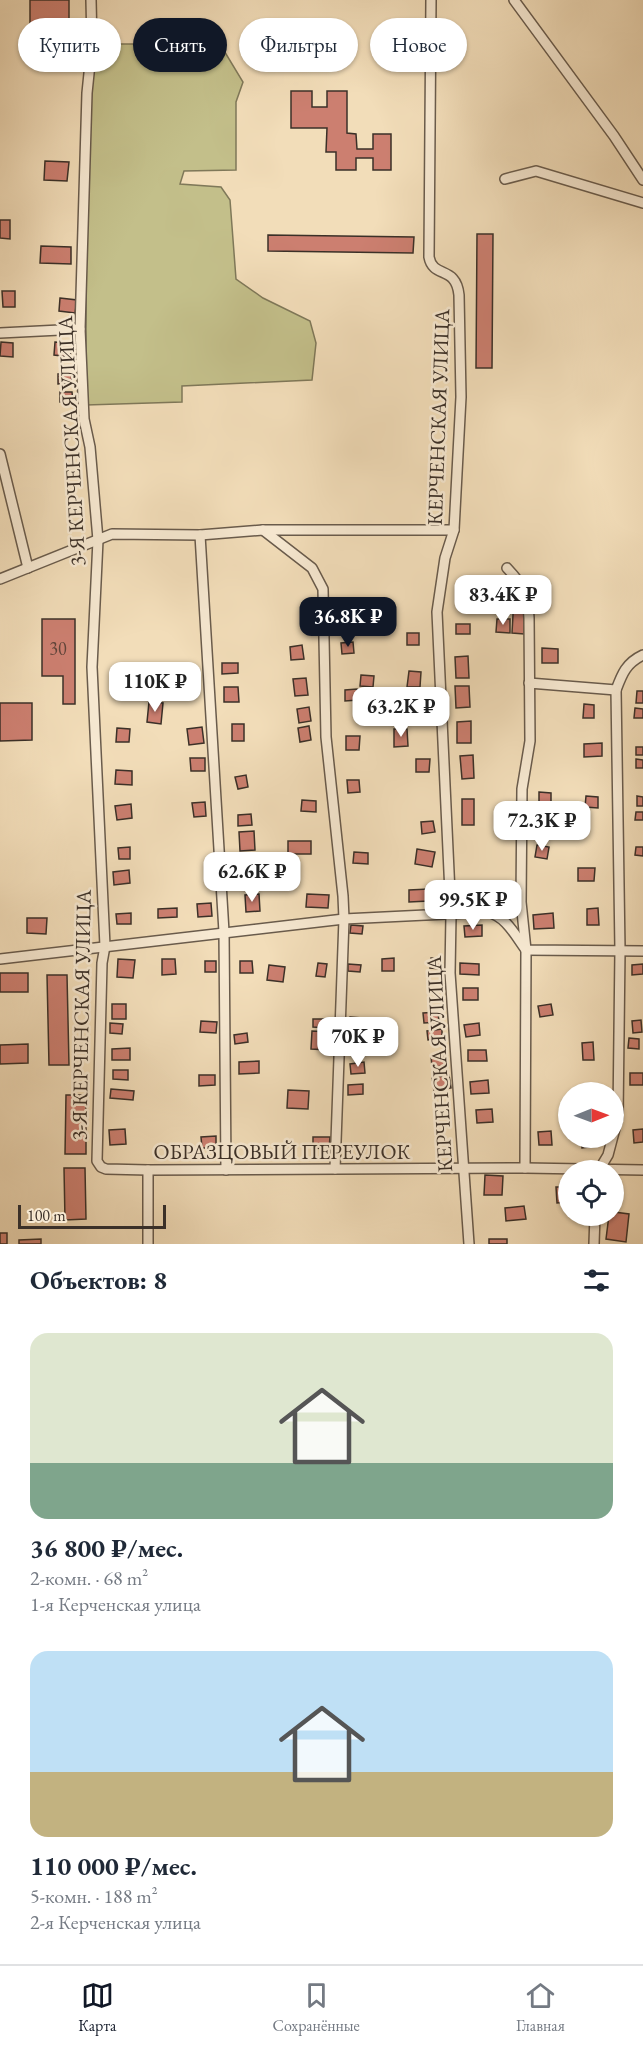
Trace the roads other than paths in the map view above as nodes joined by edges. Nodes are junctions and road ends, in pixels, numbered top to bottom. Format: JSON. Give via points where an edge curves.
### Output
{"nodes":[{"id":1,"x":91,"y":0,"type":"edge"},
{"id":2,"x":431,"y":0,"type":"edge"},
{"id":3,"x":514,"y":0,"type":"edge"},
{"id":4,"x":505,"y":179,"type":"dead end"},
{"id":5,"x":643,"y":180,"type":"edge"},
{"id":6,"x":643,"y":203,"type":"edge"},
{"id":7,"x":80,"y":329,"type":"junction"},
{"id":8,"x":0,"y":333,"type":"edge"},
{"id":9,"x":0,"y":453,"type":"edge"},
{"id":10,"x":263,"y":530,"type":"junction"},
{"id":11,"x":454,"y":530,"type":"junction"},
{"id":12,"x":200,"y":535,"type":"junction"},
{"id":13,"x":98,"y":540,"type":"junction"},
{"id":14,"x":28,"y":567,"type":"junction"},
{"id":15,"x":507,"y":568,"type":"dead end"},
{"id":16,"x":0,"y":579,"type":"edge"},
{"id":17,"x":643,"y":655,"type":"edge"},
{"id":18,"x":529,"y":683,"type":"junction"},
{"id":19,"x":616,"y":690,"type":"junction"},
{"id":20,"x":451,"y":915,"type":"junction"},
{"id":21,"x":344,"y":919,"type":"junction"},
{"id":22,"x":224,"y":932,"type":"junction"},
{"id":23,"x":105,"y":946,"type":"junction"},
{"id":24,"x":526,"y":950,"type":"junction"},
{"id":25,"x":620,"y":950,"type":"junction"},
{"id":26,"x":643,"y":951,"type":"edge"},
{"id":27,"x":0,"y":959,"type":"edge"},
{"id":28,"x":605,"y":1160,"type":"edge"},
{"id":29,"x":101,"y":1167,"type":"joint"},
{"id":30,"x":525,"y":1168,"type":"junction"},
{"id":31,"x":463,"y":1169,"type":"junction"},
{"id":32,"x":558,"y":1169,"type":"edge"},
{"id":33,"x":148,"y":1170,"type":"junction"},
{"id":34,"x":226,"y":1170,"type":"junction"},
{"id":35,"x":335,"y":1170,"type":"junction"},
{"id":36,"x":624,"y":1170,"type":"edge"},
{"id":37,"x":643,"y":1170,"type":"edge"},
{"id":38,"x":595,"y":1226,"type":"edge"},
{"id":39,"x":148,"y":1244,"type":"edge"},
{"id":40,"x":470,"y":1244,"type":"edge"},
{"id":41,"x":594,"y":1244,"type":"edge"}],
"edges":[{"from":1,"to":7,"type":"street","name":"3-Я КЕРЧЕНСКАЯ УЛИЦА"},
{"from":2,"to":11,"type":"street","name":"КЕРЧЕНСКАЯ УЛИЦА","via":[[429,257],[434,268],[453,277],[459,295],[461,397]]},
{"from":3,"to":5,"type":"street"},
{"from":4,"to":6,"type":"street","via":[[536,171]]},
{"from":7,"to":8,"type":"street"},
{"from":7,"to":13,"type":"street","name":"3-Я КЕРЧЕНСКАЯ УЛИЦА","via":[[84,419]]},
{"from":9,"to":14,"type":"street"},
{"from":10,"to":11,"type":"street"},
{"from":10,"to":12,"type":"street"},
{"from":10,"to":21,"type":"street","via":[[312,568],[323,589],[326,737]]},
{"from":11,"to":20,"type":"street","name":"КЕРЧЕНСКАЯ УЛИЦА","via":[[445,558],[437,612]]},
{"from":12,"to":13,"type":"street","via":[[112,534]]},
{"from":12,"to":22,"type":"street"},
{"from":13,"to":14,"type":"street"},
{"from":13,"to":23,"type":"street","name":"3-Я КЕРЧЕНСКАЯ УЛИЦА","via":[[92,667]]},
{"from":14,"to":16,"type":"street"},
{"from":15,"to":18,"type":"street","via":[[523,585],[528,601]]},
{"from":17,"to":19,"type":"street","via":[[625,668]]},
{"from":18,"to":19,"type":"street"},
{"from":18,"to":24,"type":"street","via":[[530,741],[522,789],[520,902]]},
{"from":19,"to":25,"type":"street"},
{"from":20,"to":21,"type":"street"},
{"from":20,"to":24,"type":"street","via":[[495,914]]},
{"from":20,"to":31,"type":"street","name":"КЕРЧЕНСКАЯ УЛИЦА","via":[[450,973]]},
{"from":21,"to":22,"type":"street"},
{"from":21,"to":35,"type":"street"},
{"from":22,"to":23,"type":"street"},
{"from":22,"to":34,"type":"street"},
{"from":23,"to":27,"type":"street"},
{"from":23,"to":29,"type":"street","name":"3-Я КЕРЧЕНСКАЯ УЛИЦА","via":[[97,1156]]},
{"from":24,"to":25,"type":"street"},
{"from":24,"to":30,"type":"street"},
{"from":25,"to":26,"type":"street"},
{"from":25,"to":28,"type":"street","via":[[618,1117]]},
{"from":29,"to":33,"type":"street","name":"ОБРАЗЦОВЫЙ ПЕРЕУЛОК"},
{"from":30,"to":31,"type":"street","name":"ОБРАЗЦОВЫЙ ПЕРЕУЛОК"},
{"from":30,"to":32,"type":"street","name":"ОБРАЗЦОВЫЙ ПЕРЕУЛОК"},
{"from":31,"to":35,"type":"street","name":"ОБРАЗЦОВЫЙ ПЕРЕУЛОК"},
{"from":31,"to":40,"type":"street","name":"КЕРЧЕНСКАЯ УЛИЦА"},
{"from":33,"to":34,"type":"street","name":"ОБРАЗЦОВЫЙ ПЕРЕУЛОК"},
{"from":33,"to":39,"type":"street"},
{"from":34,"to":35,"type":"street","name":"ОБРАЗЦОВЫЙ ПЕРЕУЛОК"},
{"from":36,"to":37,"type":"street","name":"ОБРАЗЦОВЫЙ ПЕРЕУЛОК"},
{"from":38,"to":41,"type":"street"}]}
